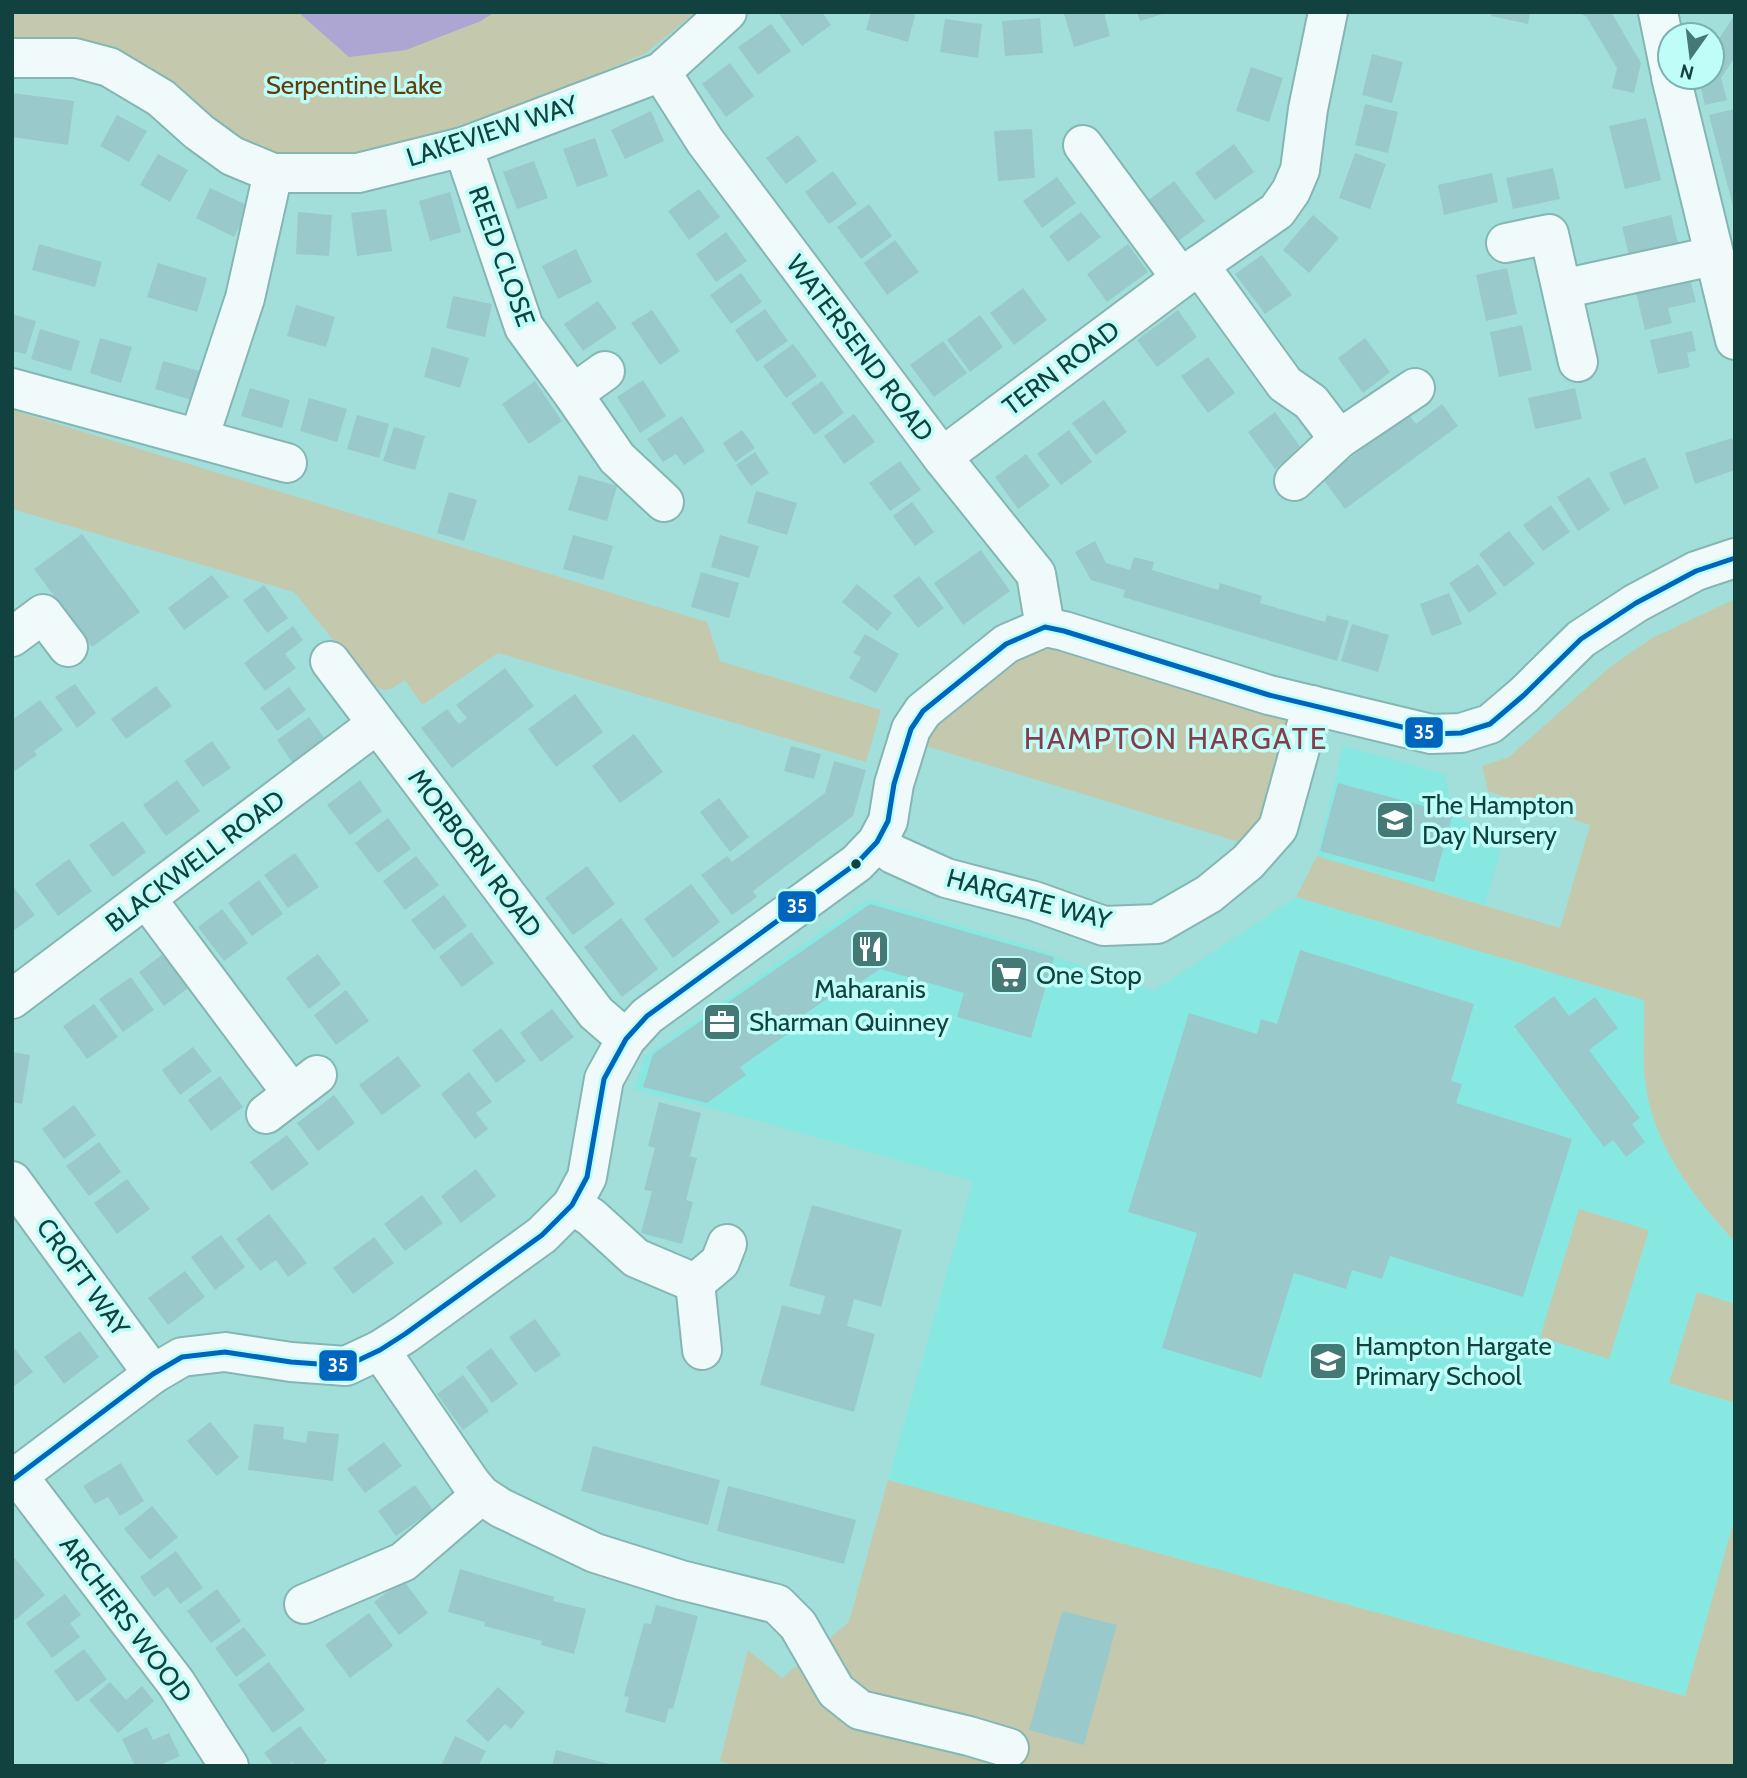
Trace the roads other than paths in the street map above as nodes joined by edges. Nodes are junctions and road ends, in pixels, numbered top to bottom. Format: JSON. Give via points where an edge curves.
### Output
{"nodes":[{"id":1,"x":727,"y":12,"type":"edge"},
{"id":2,"x":1328,"y":12,"type":"edge"},
{"id":3,"x":12,"y":58,"type":"edge"},
{"id":4,"x":661,"y":72,"type":"junction"},
{"id":5,"x":1674,"y":91,"type":"edge"},
{"id":6,"x":1083,"y":145,"type":"dead end"},
{"id":7,"x":463,"y":147,"type":"junction"},
{"id":8,"x":273,"y":173,"type":"junction"},
{"id":9,"x":1506,"y":243,"type":"dead end"},
{"id":10,"x":1713,"y":256,"type":"junction"},
{"id":11,"x":1190,"y":272,"type":"junction"},
{"id":12,"x":1562,"y":289,"type":"junction"},
{"id":13,"x":1735,"y":340,"type":"edge"},
{"id":14,"x":1578,"y":362,"type":"dead end"},
{"id":15,"x":605,"y":371,"type":"dead end"},
{"id":16,"x":12,"y":388,"type":"edge"},
{"id":17,"x":1415,"y":388,"type":"dead end"},
{"id":18,"x":573,"y":394,"type":"junction"},
{"id":19,"x":199,"y":438,"type":"junction"},
{"id":20,"x":1339,"y":439,"type":"junction"},
{"id":21,"x":942,"y":457,"type":"junction"},
{"id":22,"x":287,"y":463,"type":"dead end"},
{"id":23,"x":1294,"y":481,"type":"dead end"},
{"id":24,"x":664,"y":502,"type":"dead end"},
{"id":25,"x":1735,"y":558,"type":"edge"},
{"id":26,"x":1045,"y":628,"type":"junction"},
{"id":27,"x":12,"y":638,"type":"edge"},
{"id":28,"x":68,"y":647,"type":"dead end"},
{"id":29,"x":330,"y":661,"type":"dead end"},
{"id":30,"x":1312,"y":705,"type":"junction"},
{"id":31,"x":377,"y":724,"type":"junction"},
{"id":32,"x":877,"y":842,"type":"junction"},
{"id":33,"x":146,"y":898,"type":"junction"},
{"id":34,"x":12,"y":999,"type":"edge"},
{"id":35,"x":626,"y":1039,"type":"junction"},
{"id":36,"x":291,"y":1094,"type":"dead end"},
{"id":37,"x":12,"y":1181,"type":"edge"},
{"id":38,"x":572,"y":1205,"type":"junction"},
{"id":39,"x":727,"y":1244,"type":"dead end"},
{"id":40,"x":695,"y":1283,"type":"junction"},
{"id":41,"x":380,"y":1350,"type":"junction"},
{"id":42,"x":702,"y":1350,"type":"dead end"},
{"id":43,"x":153,"y":1374,"type":"junction"},
{"id":44,"x":15,"y":1478,"type":"edge"},
{"id":45,"x":481,"y":1495,"type":"junction"},
{"id":46,"x":304,"y":1604,"type":"dead end"},
{"id":47,"x":1009,"y":1748,"type":"dead end"},
{"id":48,"x":229,"y":1766,"type":"edge"}],
"edges":[{"from":1,"to":4,"type":"street","name":"LAKEVIEW WAY"},
{"from":2,"to":11,"type":"street","name":"TERN ROAD","via":[[1300,170],[1291,191],[1277,211]]},
{"from":3,"to":8,"type":"street","name":"LAKEVIEW WAY","via":[[75,58],[108,67],[161,98],[232,156]]},
{"from":4,"to":7,"type":"street","name":"LAKEVIEW WAY"},
{"from":4,"to":21,"type":"street","name":"WATERSEND ROAD","via":[[705,141]]},
{"from":5,"to":10,"type":"street"},
{"from":6,"to":11,"type":"street"},
{"from":7,"to":8,"type":"street","name":"LAKEVIEW WAY","via":[[358,173]]},
{"from":7,"to":18,"type":"street","name":"REED CLOSE","via":[[524,327]]},
{"from":8,"to":19,"type":"street","via":[[245,298]]},
{"from":9,"to":12,"type":"street","via":[[1549,234]]},
{"from":10,"to":12,"type":"street"},
{"from":10,"to":13,"type":"street"},
{"from":11,"to":20,"type":"street","via":[[1285,384],[1311,402]]},
{"from":11,"to":21,"type":"street","name":"TERN ROAD"},
{"from":12,"to":14,"type":"street"},
{"from":15,"to":18,"type":"street"},
{"from":16,"to":19,"type":"street"},
{"from":17,"to":20,"type":"street"},
{"from":18,"to":24,"type":"street","name":"REED CLOSE","via":[[617,458]]},
{"from":19,"to":22,"type":"street"},
{"from":20,"to":23,"type":"street"},
{"from":21,"to":26,"type":"street","name":"WATERSEND ROAD","via":[[1036,574]]},
{"from":25,"to":30,"type":"street","via":[[1696,571],[1581,639],[1490,724],[1461,733],[1431,734]]},
{"from":26,"to":30,"type":"street"},
{"from":26,"to":32,"type":"street","via":[[1006,645],[923,712],[911,729],[888,821]]},
{"from":27,"to":28,"type":"street","via":[[43,614]]},
{"from":29,"to":31,"type":"street","name":"MORBORN ROAD"},
{"from":30,"to":32,"type":"street","name":"HARGATE WAY","via":[[1278,828],[1248,862],[1209,894],[1157,924],[1104,926],[1034,901],[946,878]]},
{"from":31,"to":33,"type":"street","name":"BLACKWELL ROAD"},
{"from":31,"to":35,"type":"street","name":"MORBORN ROAD","via":[[596,1013]]},
{"from":32,"to":35,"type":"street","via":[[857,863],[647,1016]]},
{"from":33,"to":34,"type":"street","name":"BLACKWELL ROAD"},
{"from":33,"to":36,"type":"street"},
{"from":35,"to":38,"type":"street","via":[[604,1079],[587,1177]]},
{"from":37,"to":43,"type":"street","name":"CROFT WAY"},
{"from":38,"to":40,"type":"street","via":[[636,1258]]},
{"from":38,"to":41,"type":"street","via":[[542,1235]]},
{"from":39,"to":40,"type":"street","via":[[720,1262]]},
{"from":40,"to":42,"type":"street"},
{"from":41,"to":43,"type":"street","via":[[346,1366],[225,1352],[203,1354],[182,1357]]},
{"from":41,"to":45,"type":"street"},
{"from":43,"to":44,"type":"street"},
{"from":44,"to":48,"type":"street","name":"ARCHERS WOOD","via":[[176,1683]]},
{"from":45,"to":46,"type":"street","via":[[403,1562]]},
{"from":45,"to":47,"type":"street","via":[[595,1553],[776,1604],[798,1625],[836,1691],[860,1710]]}]}
